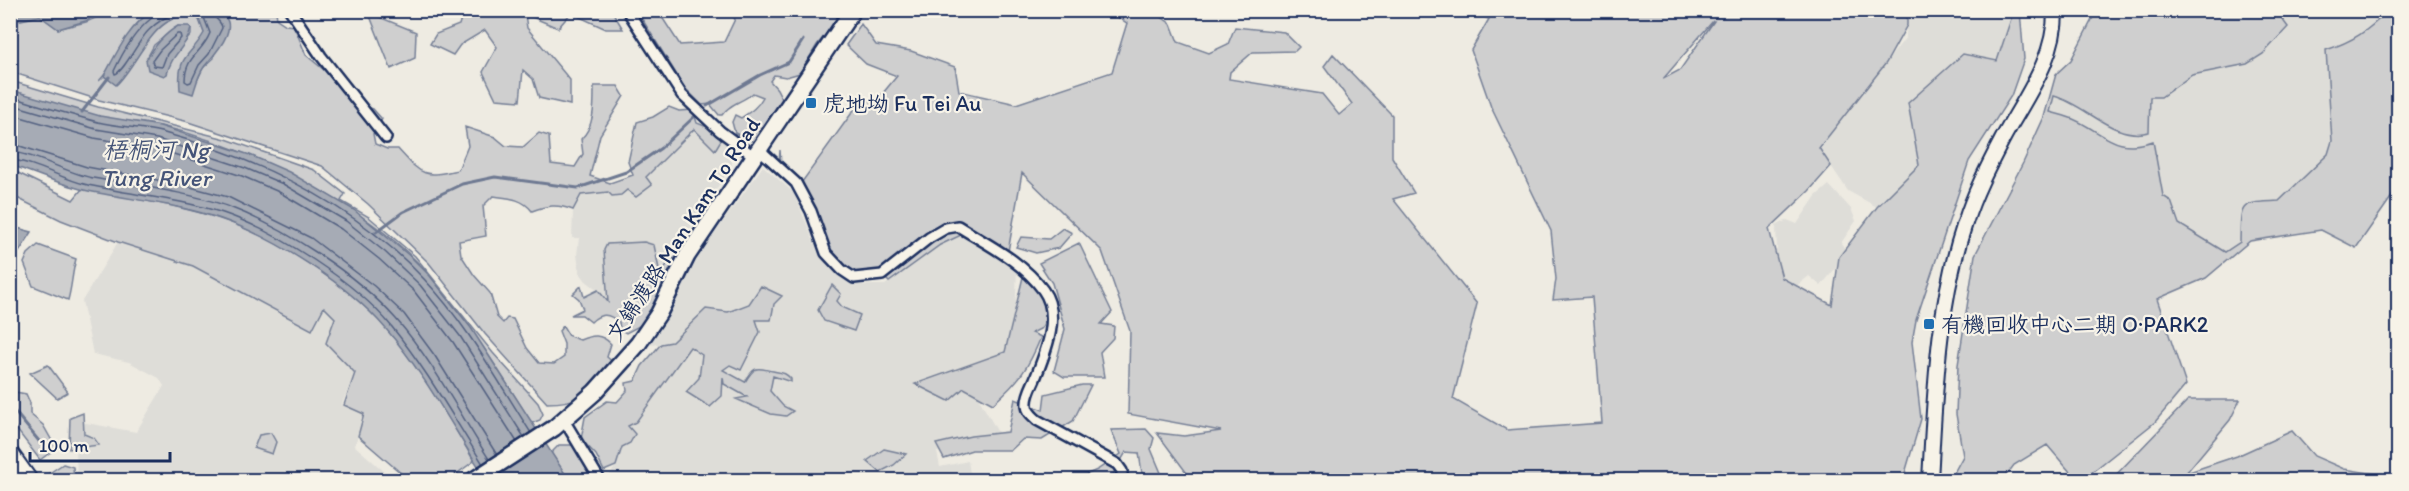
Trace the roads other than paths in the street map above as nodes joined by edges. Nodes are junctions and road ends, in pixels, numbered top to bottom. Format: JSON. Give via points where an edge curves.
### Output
{"nodes":[{"id":1,"x":290,"y":10,"type":"edge"},
{"id":2,"x":627,"y":10,"type":"edge"},
{"id":3,"x":853,"y":10,"type":"edge"},
{"id":4,"x":2055,"y":10,"type":"edge"},
{"id":5,"x":386,"y":138,"type":"dead end"},
{"id":6,"x":758,"y":153,"type":"junction"},
{"id":7,"x":559,"y":424,"type":"junction"},
{"id":8,"x":10,"y":452,"type":"edge"},
{"id":9,"x":29,"y":480,"type":"edge"},
{"id":10,"x":474,"y":480,"type":"edge"},
{"id":11,"x":600,"y":480,"type":"edge"},
{"id":12,"x":1122,"y":480,"type":"edge"},
{"id":13,"x":1930,"y":480,"type":"edge"}],
"edges":[{"from":1,"to":5,"type":"street"},
{"from":2,"to":6,"type":"street","via":[[682,95],[720,131]]},
{"from":3,"to":6,"type":"main road","name":"文錦渡路 Man Kam To Road"},
{"from":4,"to":13,"type":"street","via":[[2051,43],[2043,65],[1985,174],[1952,267],[1939,345]]},
{"from":6,"to":7,"type":"main road","name":"文錦渡路 Man Kam To Road","via":[[687,256],[659,314],[638,344],[596,392]]},
{"from":6,"to":12,"type":"street","via":[[796,183],[826,253],[854,278],[882,275],[928,238],[958,226],[1023,267],[1044,291],[1051,312],[1048,342],[1028,395],[1029,412],[1117,464]]},
{"from":7,"to":10,"type":"main road","name":"文錦渡路 Man Kam To Road"},
{"from":7,"to":11,"type":"street"},
{"from":8,"to":9,"type":"street"}]}
